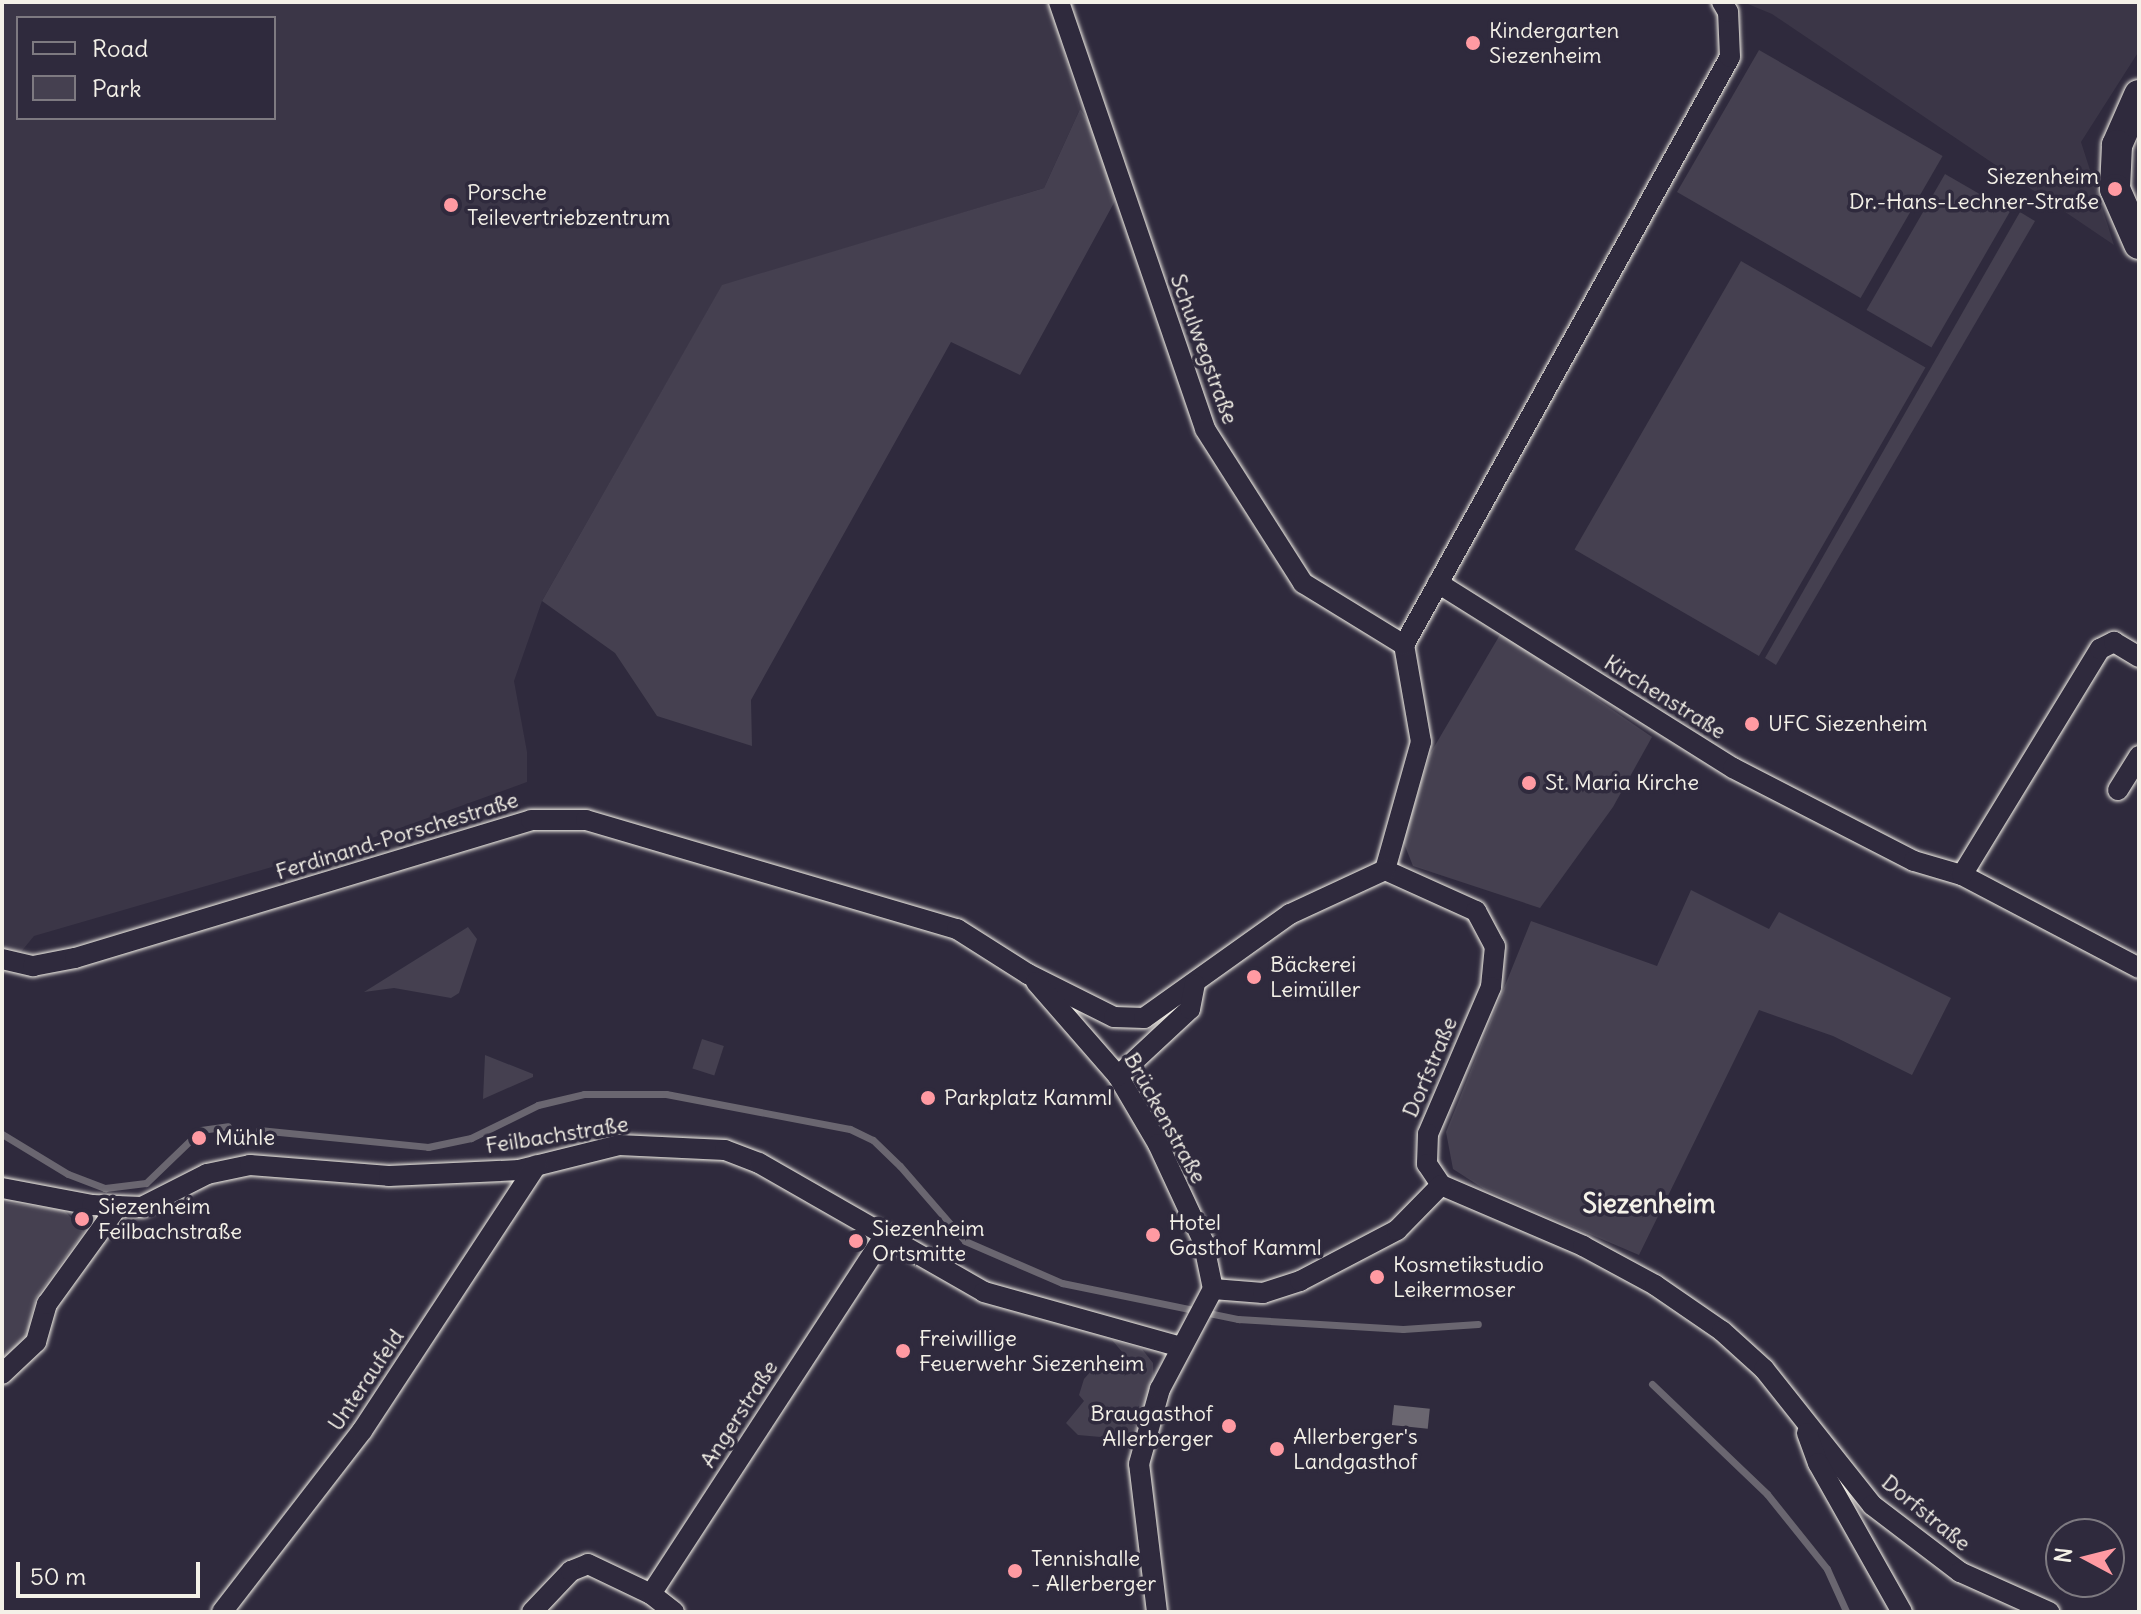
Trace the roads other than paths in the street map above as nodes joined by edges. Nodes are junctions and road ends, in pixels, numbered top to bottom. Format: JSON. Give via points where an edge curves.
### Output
{"nodes":[{"id":1,"x":1059,"y":2,"type":"edge"},
{"id":2,"x":1722,"y":2,"type":"edge"},
{"id":3,"x":2139,"y":95,"type":"edge"},
{"id":4,"x":2139,"y":244,"type":"edge"},
{"id":5,"x":1438,"y":583,"type":"junction"},
{"id":6,"x":1404,"y":645,"type":"junction"},
{"id":7,"x":2139,"y":657,"type":"edge"},
{"id":8,"x":2139,"y":756,"type":"edge"},
{"id":9,"x":2118,"y":790,"type":"dead end"},
{"id":10,"x":1385,"y":870,"type":"junction"},
{"id":11,"x":1962,"y":875,"type":"junction"},
{"id":12,"x":2,"y":959,"type":"edge"},
{"id":13,"x":2139,"y":968,"type":"edge"},
{"id":14,"x":1028,"y":974,"type":"junction"},
{"id":15,"x":1195,"y":984,"type":"junction"},
{"id":16,"x":1118,"y":1076,"type":"junction"},
{"id":17,"x":537,"y":1165,"type":"junction"},
{"id":18,"x":1441,"y":1185,"type":"junction"},
{"id":19,"x":2,"y":1188,"type":"edge"},
{"id":20,"x":118,"y":1206,"type":"junction"},
{"id":21,"x":884,"y":1236,"type":"junction"},
{"id":22,"x":1210,"y":1295,"type":"junction"},
{"id":23,"x":1181,"y":1347,"type":"junction"},
{"id":24,"x":2,"y":1374,"type":"edge"},
{"id":25,"x":1800,"y":1414,"type":"junction"},
{"id":26,"x":651,"y":1594,"type":"junction"},
{"id":27,"x":222,"y":1612,"type":"edge"},
{"id":28,"x":532,"y":1612,"type":"edge"},
{"id":29,"x":674,"y":1612,"type":"edge"},
{"id":30,"x":1157,"y":1612,"type":"edge"},
{"id":31,"x":1902,"y":1612,"type":"edge"},
{"id":32,"x":2049,"y":1612,"type":"edge"}],
"edges":[{"from":1,"to":6,"type":"street","name":"Schulwegstraße","via":[[1205,429],[1303,583]]},
{"from":2,"to":5,"type":"street","via":[[1728,12],[1730,57]]},
{"from":3,"to":4,"type":"street","via":[[2117,145],[2115,189]]},
{"from":5,"to":6,"type":"street"},
{"from":5,"to":11,"type":"street","name":"Kirchenstraße","via":[[1733,768],[1914,861]]},
{"from":6,"to":10,"type":"street","via":[[1421,742]]},
{"from":7,"to":11,"type":"street","via":[[2114,642],[2100,649]]},
{"from":8,"to":9,"type":"street"},
{"from":10,"to":15,"type":"street","via":[[1290,914]]},
{"from":10,"to":18,"type":"street","name":"Dorfstraße","via":[[1476,911],[1495,946],[1491,987],[1428,1134],[1427,1164]]},
{"from":11,"to":13,"type":"street","name":"Kirchenstraße"},
{"from":12,"to":14,"type":"street","name":"Ferdinand-Porschestraße","via":[[33,966],[75,958],[531,820],[586,820],[957,929]]},
{"from":14,"to":15,"type":"street","via":[[1114,1017],[1144,1018]]},
{"from":14,"to":16,"type":"street","name":"Brückenstraße"},
{"from":15,"to":16,"type":"street","via":[[1190,1009]]},
{"from":16,"to":22,"type":"street","name":"Brückenstraße","via":[[1203,1241]]},
{"from":17,"to":20,"type":"street","name":"Feilbachstraße","via":[[389,1176],[250,1165],[207,1174],[142,1207]]},
{"from":17,"to":21,"type":"street","name":"Feilbachstraße","via":[[619,1145],[725,1150],[759,1163]]},
{"from":17,"to":27,"type":"street","name":"Unteraufeld","via":[[362,1431]]},
{"from":18,"to":22,"type":"street","via":[[1397,1230],[1300,1281],[1263,1293]]},
{"from":18,"to":25,"type":"street","name":"Dorfstraße","via":[[1583,1246],[1655,1285],[1722,1331]]},
{"from":19,"to":20,"type":"street","name":"Feilbachstraße"},
{"from":20,"to":24,"type":"street","via":[[47,1304],[36,1342]]},
{"from":21,"to":23,"type":"street","name":"Feilbachstraße","via":[[995,1297]]},
{"from":21,"to":26,"type":"street","name":"Angerstraße"},
{"from":22,"to":23,"type":"street"},
{"from":23,"to":30,"type":"street","via":[[1160,1389],[1139,1464]]},
{"from":25,"to":31,"type":"street","name":"Dorfstraße","via":[[1818,1463]]},
{"from":25,"to":32,"type":"street","name":"Dorfstraße","via":[[1872,1505],[1960,1572]]},
{"from":26,"to":28,"type":"street","via":[[588,1564],[571,1571]]},
{"from":26,"to":29,"type":"street"}]}
